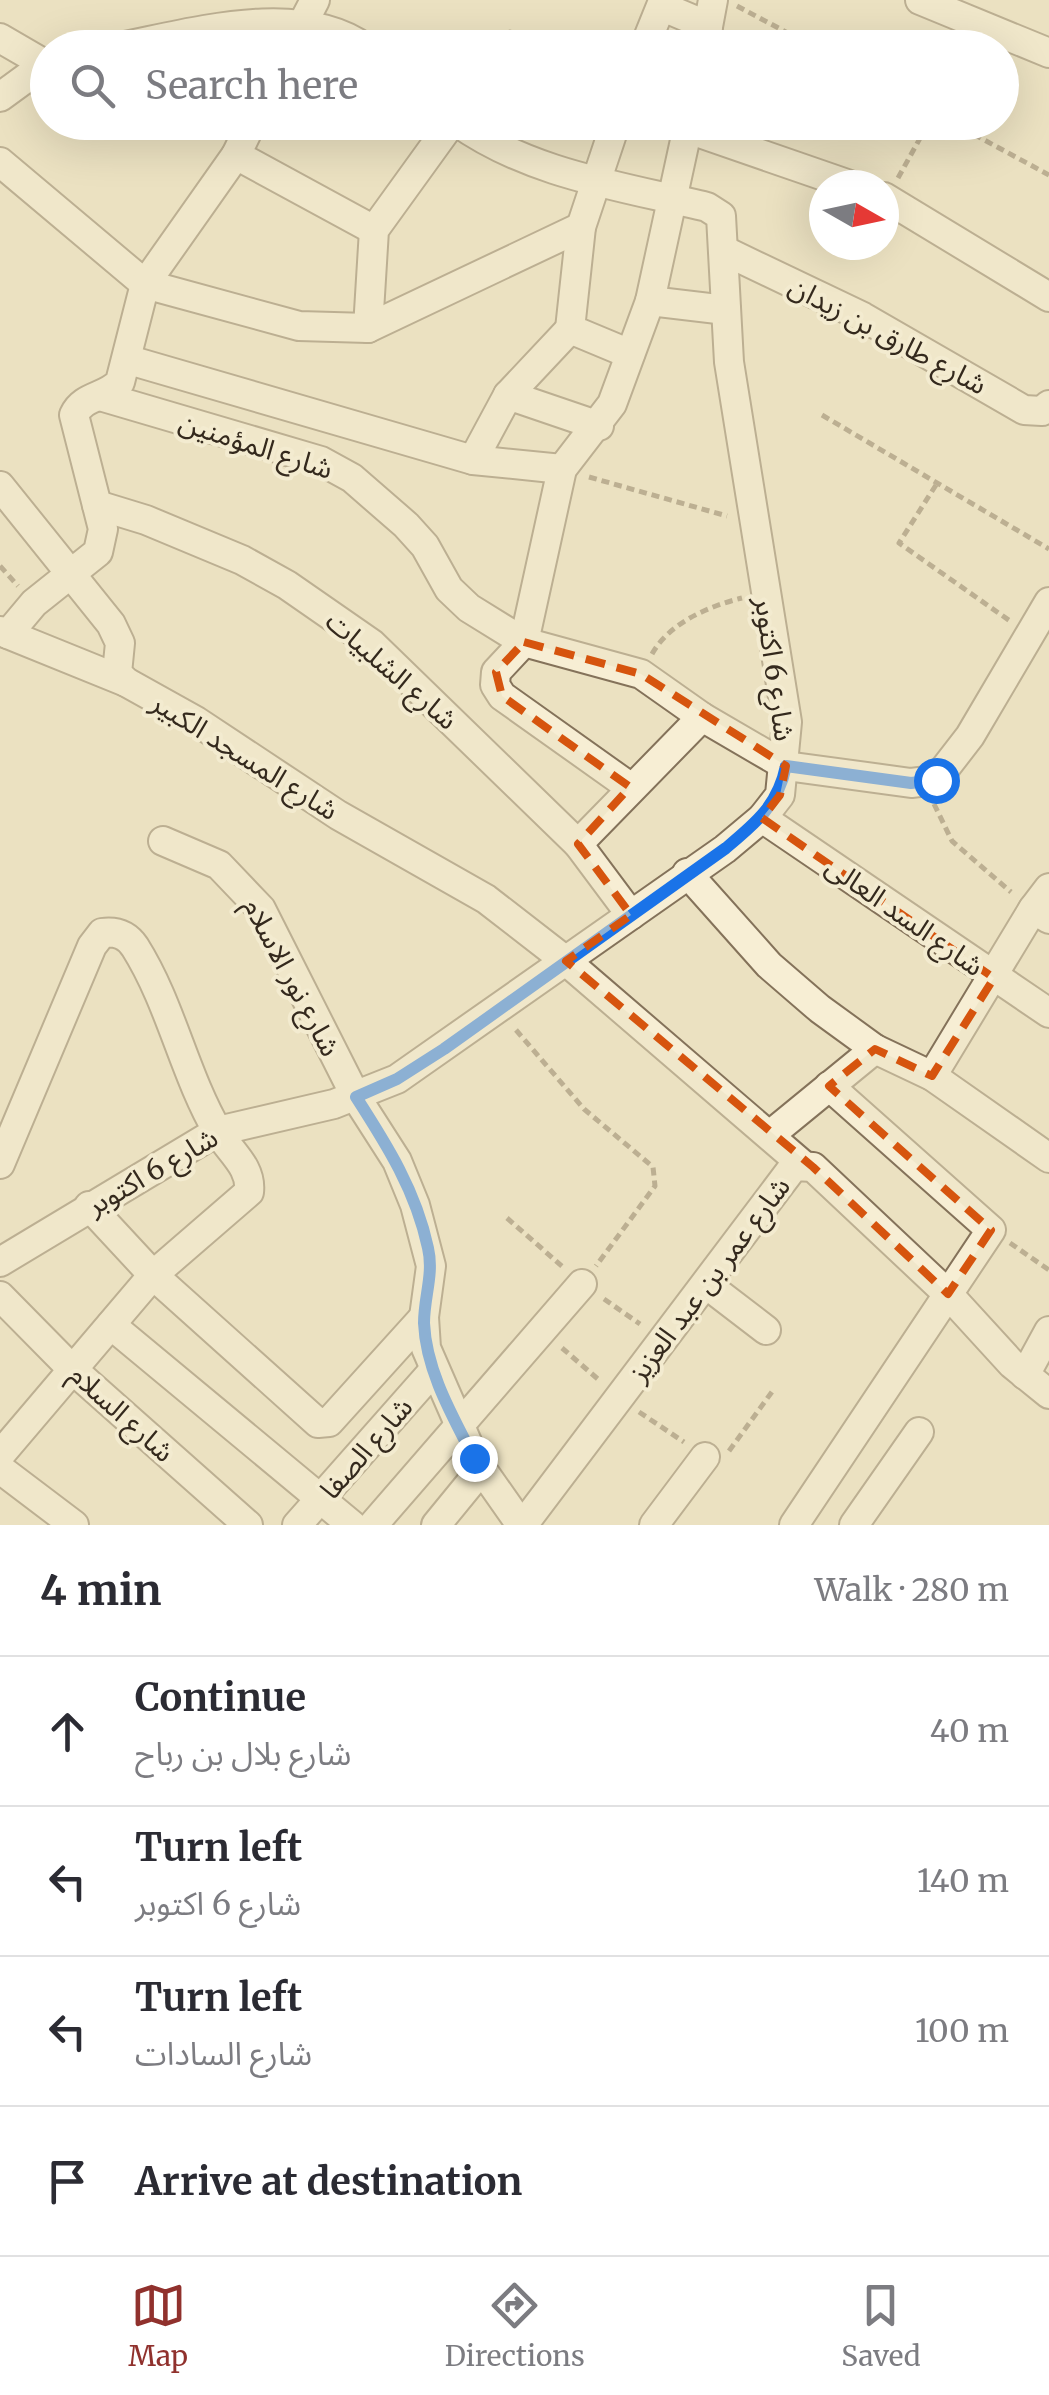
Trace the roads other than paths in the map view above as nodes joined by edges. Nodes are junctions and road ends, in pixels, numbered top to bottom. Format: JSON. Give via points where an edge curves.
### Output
{"nodes":[{"id":1,"x":920,"y":0,"type":"edge"},
{"id":2,"x":302,"y":24,"type":"edge"},
{"id":3,"x":709,"y":25,"type":"edge"},
{"id":4,"x":212,"y":30,"type":"edge"},
{"id":5,"x":328,"y":30,"type":"edge"},
{"id":6,"x":651,"y":30,"type":"edge"},
{"id":7,"x":993,"y":30,"type":"edge"},
{"id":8,"x":0,"y":38,"type":"edge"},
{"id":9,"x":1019,"y":41,"type":"edge"},
{"id":10,"x":1049,"y":53,"type":"edge"},
{"id":11,"x":30,"y":54,"type":"edge"},
{"id":12,"x":30,"y":75,"type":"edge"},
{"id":13,"x":0,"y":97,"type":"edge"},
{"id":14,"x":243,"y":140,"type":"edge"},
{"id":15,"x":441,"y":140,"type":"edge"},
{"id":16,"x":484,"y":140,"type":"edge"},
{"id":17,"x":610,"y":140,"type":"edge"},
{"id":18,"x":686,"y":140,"type":"edge"},
{"id":19,"x":727,"y":140,"type":"edge"},
{"id":20,"x":236,"y":155,"type":"junction"},
{"id":21,"x":0,"y":162,"type":"edge"},
{"id":22,"x":809,"y":170,"type":"edge"},
{"id":23,"x":598,"y":180,"type":"junction"},
{"id":24,"x":674,"y":199,"type":"junction"},
{"id":25,"x":899,"y":206,"type":"edge"},
{"id":26,"x":581,"y":228,"type":"junction"},
{"id":27,"x":374,"y":230,"type":"junction"},
{"id":28,"x":725,"y":250,"type":"junction"},
{"id":29,"x":146,"y":284,"type":"junction"},
{"id":30,"x":1049,"y":297,"type":"edge"},
{"id":31,"x":650,"y":301,"type":"junction"},
{"id":32,"x":726,"y":310,"type":"junction"},
{"id":33,"x":368,"y":328,"type":"junction"},
{"id":34,"x":570,"y":329,"type":"junction"},
{"id":35,"x":630,"y":354,"type":"junction"},
{"id":36,"x":129,"y":360,"type":"junction"},
{"id":37,"x":508,"y":395,"type":"junction"},
{"id":38,"x":100,"y":396,"type":"junction"},
{"id":39,"x":1049,"y":405,"type":"edge"},
{"id":40,"x":598,"y":426,"type":"junction"},
{"id":41,"x":473,"y":460,"type":"junction"},
{"id":42,"x":562,"y":470,"type":"junction"},
{"id":43,"x":0,"y":486,"type":"edge"},
{"id":44,"x":97,"y":505,"type":"junction"},
{"id":45,"x":70,"y":572,"type":"junction"},
{"id":46,"x":1049,"y":602,"type":"edge"},
{"id":47,"x":4,"y":633,"type":"edge"},
{"id":48,"x":524,"y":642,"type":"junction"},
{"id":49,"x":126,"y":682,"type":"junction"},
{"id":50,"x":702,"y":718,"type":"junction"},
{"id":51,"x":786,"y":766,"type":"junction"},
{"id":52,"x":630,"y":787,"type":"junction"},
{"id":53,"x":762,"y":818,"type":"junction"},
{"id":54,"x":163,"y":841,"type":"dead end"},
{"id":55,"x":578,"y":844,"type":"junction"},
{"id":56,"x":687,"y":874,"type":"junction"},
{"id":57,"x":1044,"y":906,"type":"edge"},
{"id":58,"x":631,"y":915,"type":"junction"},
{"id":59,"x":566,"y":961,"type":"junction"},
{"id":60,"x":994,"y":978,"type":"junction"},
{"id":61,"x":1049,"y":1013,"type":"edge"},
{"id":62,"x":876,"y":1048,"type":"junction"},
{"id":63,"x":932,"y":1076,"type":"junction"},
{"id":64,"x":829,"y":1086,"type":"junction"},
{"id":65,"x":356,"y":1097,"type":"junction"},
{"id":66,"x":218,"y":1131,"type":"junction"},
{"id":67,"x":770,"y":1135,"type":"junction"},
{"id":68,"x":1049,"y":1158,"type":"edge"},
{"id":69,"x":0,"y":1164,"type":"edge"},
{"id":70,"x":802,"y":1164,"type":"junction"},
{"id":71,"x":89,"y":1206,"type":"junction"},
{"id":72,"x":4,"y":1254,"type":"edge"},
{"id":73,"x":153,"y":1276,"type":"junction"},
{"id":74,"x":582,"y":1284,"type":"road end"},
{"id":75,"x":706,"y":1284,"type":"junction"},
{"id":76,"x":948,"y":1294,"type":"junction"},
{"id":77,"x":0,"y":1296,"type":"edge"},
{"id":78,"x":424,"y":1318,"type":"junction"},
{"id":79,"x":111,"y":1324,"type":"junction"},
{"id":80,"x":766,"y":1330,"type":"dead end"},
{"id":81,"x":1049,"y":1331,"type":"edge"},
{"id":82,"x":71,"y":1368,"type":"junction"},
{"id":83,"x":434,"y":1370,"type":"junction"},
{"id":84,"x":1025,"y":1375,"type":"junction"},
{"id":85,"x":1049,"y":1394,"type":"edge"},
{"id":86,"x":458,"y":1427,"type":"junction"},
{"id":87,"x":919,"y":1432,"type":"dead end"},
{"id":88,"x":0,"y":1454,"type":"edge"},
{"id":89,"x":705,"y":1456,"type":"road end"},
{"id":90,"x":0,"y":1470,"type":"edge"},
{"id":91,"x":481,"y":1470,"type":"junction"},
{"id":92,"x":320,"y":1500,"type":"junction"},
{"id":93,"x":74,"y":1525,"type":"edge"},
{"id":94,"x":248,"y":1525,"type":"edge"},
{"id":95,"x":297,"y":1525,"type":"edge"},
{"id":96,"x":352,"y":1525,"type":"edge"},
{"id":97,"x":374,"y":1525,"type":"edge"},
{"id":98,"x":436,"y":1525,"type":"edge"},
{"id":99,"x":522,"y":1525,"type":"edge"},
{"id":100,"x":654,"y":1525,"type":"edge"},
{"id":101,"x":794,"y":1525,"type":"edge"},
{"id":102,"x":854,"y":1525,"type":"edge"}],
"edges":[{"from":1,"to":7,"type":"street"},
{"from":2,"to":4,"type":"street"},
{"from":2,"to":5,"type":"street"},
{"from":3,"to":6,"type":"street","via":[[660,6]]},
{"from":8,"to":11,"type":"street"},
{"from":9,"to":10,"type":"street"},
{"from":12,"to":13,"type":"street"},
{"from":14,"to":20,"type":"street"},
{"from":15,"to":27,"type":"street"},
{"from":16,"to":23,"type":"street","via":[[507,154]]},
{"from":17,"to":23,"type":"street"},
{"from":18,"to":24,"type":"street"},
{"from":19,"to":22,"type":"street"},
{"from":20,"to":27,"type":"street"},
{"from":20,"to":29,"type":"street"},
{"from":21,"to":29,"type":"street"},
{"from":23,"to":24,"type":"street"},
{"from":23,"to":26,"type":"street"},
{"from":24,"to":28,"type":"street","name":"شارع 6 اكتوبر","via":[[721,216]]},
{"from":24,"to":31,"type":"street"},
{"from":25,"to":30,"type":"street"},
{"from":26,"to":33,"type":"street"},
{"from":26,"to":34,"type":"street"},
{"from":27,"to":33,"type":"street"},
{"from":28,"to":32,"type":"street","name":"شارع 6 اكتوبر"},
{"from":28,"to":39,"type":"street","name":"شارع طارق بن زيدان","via":[[864,317],[1024,410]]},
{"from":29,"to":33,"type":"street","via":[[299,326]]},
{"from":29,"to":36,"type":"street"},
{"from":31,"to":32,"type":"street"},
{"from":31,"to":35,"type":"street"},
{"from":32,"to":51,"type":"street","name":"شارع 6 اكتوبر","via":[[752,524],[787,722]]},
{"from":34,"to":35,"type":"street"},
{"from":34,"to":37,"type":"street"},
{"from":35,"to":40,"type":"street"},
{"from":36,"to":38,"type":"street","via":[[120,382]]},
{"from":36,"to":41,"type":"street"},
{"from":37,"to":40,"type":"street"},
{"from":37,"to":41,"type":"street"},
{"from":38,"to":44,"type":"street","via":[[88,398],[74,415]]},
{"from":38,"to":48,"type":"street","name":"شارع المؤمنين","via":[[320,461],[352,478],[426,546],[449,589]]},
{"from":40,"to":42,"type":"street"},
{"from":41,"to":42,"type":"street"},
{"from":42,"to":48,"type":"street"},
{"from":43,"to":45,"type":"street","name":"شارع المسجد الكبير"},
{"from":44,"to":45,"type":"street","via":[[102,543]]},
{"from":44,"to":55,"type":"street","name":"شارع الشلبيات","via":[[226,553],[330,613],[372,644]]},
{"from":45,"to":47,"type":"street"},
{"from":45,"to":49,"type":"street","name":"شارع المسجد الكبير","via":[[115,632],[117,672]]},
{"from":46,"to":51,"type":"street","via":[[936,780]]},
{"from":47,"to":49,"type":"street"},
{"from":48,"to":50,"type":"street","name":"شارع المؤمنين","via":[[642,674]]},
{"from":48,"to":52,"type":"street","via":[[496,672],[502,696]]},
{"from":49,"to":59,"type":"street","name":"شارع المسجد الكبير","via":[[196,720],[338,816],[450,875]]},
{"from":50,"to":51,"type":"street"},
{"from":50,"to":52,"type":"street"},
{"from":51,"to":53,"type":"street","name":"شارع 6 اكتوبر","via":[[780,795]]},
{"from":52,"to":55,"type":"street"},
{"from":53,"to":56,"type":"street","name":"شارع 6 اكتوبر"},
{"from":53,"to":60,"type":"street","name":"شارع السد العالى"},
{"from":54,"to":65,"type":"street","name":"شارع نور الاسلام","via":[[219,865],[262,909]]},
{"from":55,"to":58,"type":"street","name":"شارع الشلبيات"},
{"from":56,"to":58,"type":"street","name":"شارع 6 اكتوبر"},
{"from":56,"to":62,"type":"street","via":[[769,965]]},
{"from":57,"to":60,"type":"street"},
{"from":58,"to":59,"type":"street","name":"شارع 6 اكتوبر"},
{"from":59,"to":65,"type":"street","name":"شارع 6 اكتوبر","via":[[397,1079]]},
{"from":59,"to":67,"type":"street","name":"شارع المسجد الكبير"},
{"from":60,"to":61,"type":"street","name":"شارع السد العالى"},
{"from":60,"to":63,"type":"street"},
{"from":62,"to":63,"type":"street"},
{"from":62,"to":64,"type":"street"},
{"from":63,"to":68,"type":"street"},
{"from":64,"to":67,"type":"street"},
{"from":64,"to":76,"type":"street","via":[[991,1230]]},
{"from":65,"to":66,"type":"street","name":"شارع 6 اكتوبر"},
{"from":65,"to":78,"type":"street","name":"شارع نور الاسلام","via":[[397,1161],[415,1205],[431,1266]]},
{"from":66,"to":69,"type":"street","via":[[134,946],[115,931],[102,933],[92,946]]},
{"from":66,"to":71,"type":"street","name":"شارع 6 اكتوبر"},
{"from":66,"to":73,"type":"street","via":[[247,1172],[249,1192]]},
{"from":67,"to":70,"type":"street","name":"شارع المسجد الكبير"},
{"from":70,"to":75,"type":"street","name":"شارع عمر بن عبد العزيز"},
{"from":70,"to":76,"type":"street","name":"شارع عمر بن عبد العزيز","via":[[813,1167]]},
{"from":71,"to":72,"type":"street","name":"شارع 6 اكتوبر"},
{"from":71,"to":73,"type":"street"},
{"from":73,"to":78,"type":"street","via":[[324,1424]]},
{"from":73,"to":79,"type":"street"},
{"from":74,"to":86,"type":"street"},
{"from":75,"to":80,"type":"street"},
{"from":75,"to":99,"type":"street","name":"شارع عمر بن عبد العزيز"},
{"from":76,"to":84,"type":"street","name":"شارع عمر بن عبد العزيز"},
{"from":76,"to":101,"type":"street"},
{"from":77,"to":82,"type":"street","name":"شارع السلام"},
{"from":78,"to":83,"type":"street","name":"شارع نور الاسلام"},
{"from":79,"to":82,"type":"street"},
{"from":79,"to":92,"type":"street"},
{"from":81,"to":84,"type":"street"},
{"from":82,"to":88,"type":"street"},
{"from":82,"to":94,"type":"street","name":"شارع السلام"},
{"from":83,"to":86,"type":"street","name":"شارع نور الاسلام"},
{"from":83,"to":92,"type":"street","name":"شارع الصفا"},
{"from":84,"to":85,"type":"street","name":"شارع عمر بن عبد العزيز"},
{"from":86,"to":91,"type":"street","name":"شارع نور الاسلام"},
{"from":86,"to":97,"type":"street"},
{"from":87,"to":102,"type":"street"},
{"from":89,"to":100,"type":"street"},
{"from":90,"to":93,"type":"street"},
{"from":91,"to":98,"type":"street"},
{"from":91,"to":99,"type":"street","name":"شارع نور الاسلام"},
{"from":92,"to":95,"type":"street","name":"شارع الصفا"},
{"from":92,"to":96,"type":"street"}]}
